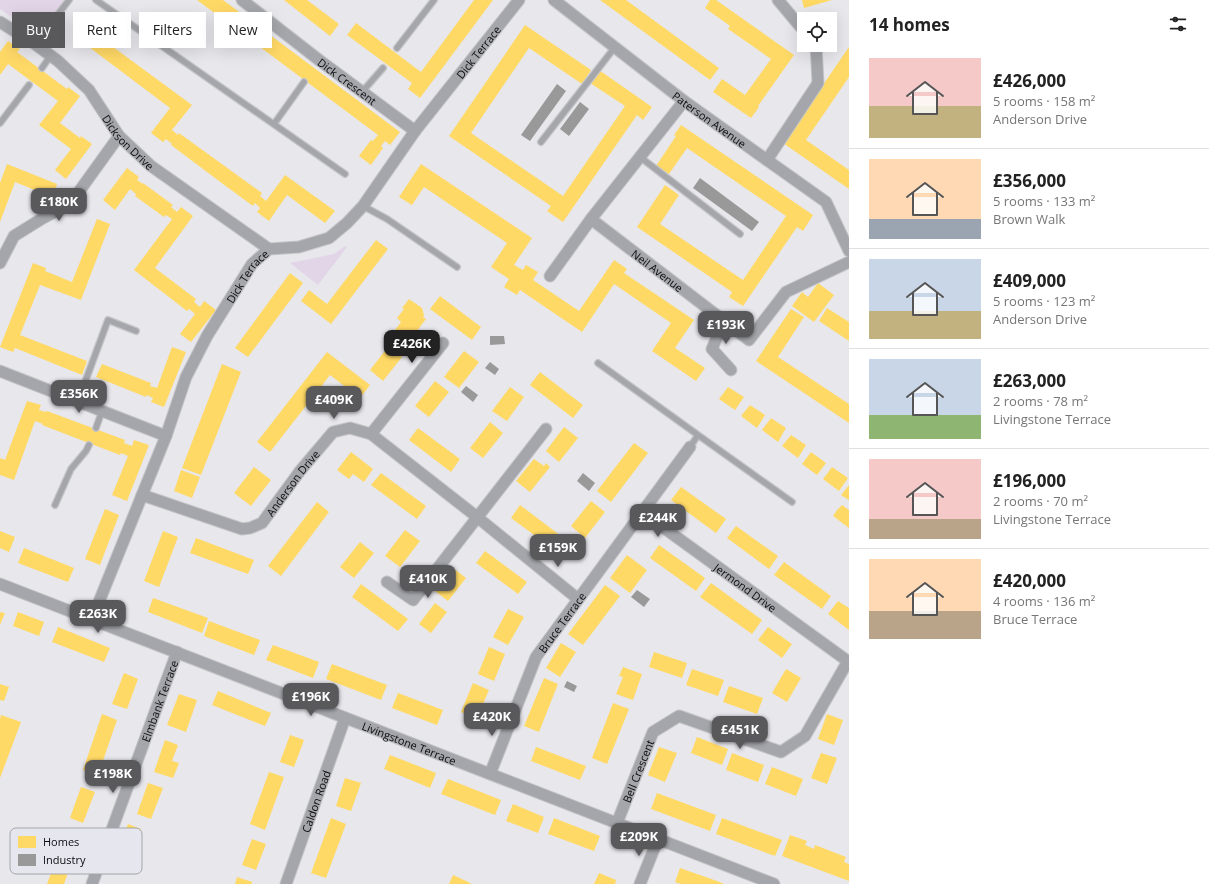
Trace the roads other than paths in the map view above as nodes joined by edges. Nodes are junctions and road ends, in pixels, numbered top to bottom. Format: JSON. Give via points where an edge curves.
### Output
{"nodes":[{"id":1,"x":69,"y":0,"type":"edge"},
{"id":2,"x":96,"y":0,"type":"edge"},
{"id":3,"x":242,"y":0,"type":"edge"},
{"id":4,"x":434,"y":0,"type":"edge"},
{"id":5,"x":519,"y":0,"type":"edge"},
{"id":6,"x":554,"y":0,"type":"edge"},
{"id":7,"x":778,"y":0,"type":"edge"},
{"id":8,"x":60,"y":12,"type":"edge"},
{"id":9,"x":0,"y":22,"type":"edge"},
{"id":10,"x":797,"y":23,"type":"edge"},
{"id":11,"x":12,"y":30,"type":"edge"},
{"id":12,"x":615,"y":47,"type":"junction"},
{"id":13,"x":41,"y":48,"type":"edge"},
{"id":14,"x":397,"y":48,"type":"dead end"},
{"id":15,"x":816,"y":52,"type":"edge"},
{"id":16,"x":51,"y":55,"type":"junction"},
{"id":17,"x":42,"y":68,"type":"dead end"},
{"id":18,"x":383,"y":68,"type":"dead end"},
{"id":19,"x":304,"y":82,"type":"dead end"},
{"id":20,"x":29,"y":85,"type":"dead end"},
{"id":21,"x":362,"y":92,"type":"junction"},
{"id":22,"x":684,"y":101,"type":"junction"},
{"id":23,"x":0,"y":123,"type":"edge"},
{"id":24,"x":274,"y":124,"type":"junction"},
{"id":25,"x":415,"y":131,"type":"junction"},
{"id":26,"x":119,"y":136,"type":"junction"},
{"id":27,"x":541,"y":142,"type":"dead end"},
{"id":28,"x":640,"y":157,"type":"junction"},
{"id":29,"x":767,"y":160,"type":"junction"},
{"id":30,"x":345,"y":174,"type":"dead end"},
{"id":31,"x":363,"y":206,"type":"junction"},
{"id":32,"x":591,"y":219,"type":"junction"},
{"id":33,"x":740,"y":234,"type":"dead end"},
{"id":34,"x":269,"y":249,"type":"junction"},
{"id":35,"x":849,"y":250,"type":"edge"},
{"id":36,"x":849,"y":262,"type":"edge"},
{"id":37,"x":0,"y":263,"type":"edge"},
{"id":38,"x":457,"y":267,"type":"dead end"},
{"id":39,"x":550,"y":276,"type":"dead end"},
{"id":40,"x":724,"y":320,"type":"junction"},
{"id":41,"x":136,"y":331,"type":"dead end"},
{"id":42,"x":443,"y":343,"type":"dead end"},
{"id":43,"x":598,"y":363,"type":"dead end"},
{"id":44,"x":0,"y":370,"type":"edge"},
{"id":45,"x":731,"y":370,"type":"dead end"},
{"id":46,"x":78,"y":401,"type":"junction"},
{"id":47,"x":102,"y":411,"type":"junction"},
{"id":48,"x":96,"y":428,"type":"dead end"},
{"id":49,"x":546,"y":429,"type":"dead end"},
{"id":50,"x":371,"y":434,"type":"junction"},
{"id":51,"x":698,"y":435,"type":"junction"},
{"id":52,"x":166,"y":436,"type":"junction"},
{"id":53,"x":89,"y":445,"type":"dead end"},
{"id":54,"x":690,"y":447,"type":"joint"},
{"id":55,"x":142,"y":495,"type":"junction"},
{"id":56,"x":792,"y":502,"type":"dead end"},
{"id":57,"x":55,"y":505,"type":"dead end"},
{"id":58,"x":642,"y":512,"type":"junction"},
{"id":59,"x":477,"y":517,"type":"junction"},
{"id":60,"x":387,"y":582,"type":"dead end"},
{"id":61,"x":0,"y":584,"type":"edge"},
{"id":62,"x":578,"y":599,"type":"junction"},
{"id":63,"x":92,"y":619,"type":"junction"},
{"id":64,"x":177,"y":652,"type":"junction"},
{"id":65,"x":849,"y":662,"type":"edge"},
{"id":66,"x":345,"y":718,"type":"junction"},
{"id":67,"x":490,"y":774,"type":"junction"},
{"id":68,"x":617,"y":823,"type":"junction"},
{"id":69,"x":113,"y":828,"type":"edge"},
{"id":70,"x":658,"y":839,"type":"junction"},
{"id":71,"x":96,"y":874,"type":"edge"},
{"id":72,"x":92,"y":884,"type":"edge"},
{"id":73,"x":286,"y":884,"type":"edge"},
{"id":74,"x":640,"y":884,"type":"edge"},
{"id":75,"x":774,"y":884,"type":"edge"}],
"edges":[{"from":1,"to":8,"type":"lane"},
{"from":2,"to":24,"type":"lane"},
{"from":3,"to":21,"type":"street","name":"Dick Crescent","via":[[317,63]]},
{"from":4,"to":14,"type":"lane"},
{"from":5,"to":25,"type":"street","name":"Dick Terrace"},
{"from":6,"to":12,"type":"street","name":"Paterson Avenue"},
{"from":7,"to":10,"type":"street"},
{"from":9,"to":11,"type":"street","name":"Dickson Drive"},
{"from":12,"to":22,"type":"street","name":"Paterson Avenue"},
{"from":12,"to":27,"type":"lane"},
{"from":13,"to":16,"type":"street","name":"Dickson Drive"},
{"from":15,"to":29,"type":"street","via":[[818,83]]},
{"from":16,"to":17,"type":"lane"},
{"from":16,"to":26,"type":"street","name":"Dickson Drive","via":[[89,90]]},
{"from":18,"to":21,"type":"lane"},
{"from":19,"to":24,"type":"lane"},
{"from":20,"to":23,"type":"lane"},
{"from":21,"to":25,"type":"street","name":"Dick Crescent"},
{"from":22,"to":28,"type":"street"},
{"from":22,"to":29,"type":"street","name":"Paterson Avenue"},
{"from":24,"to":30,"type":"lane"},
{"from":25,"to":31,"type":"street","name":"Dick Terrace"},
{"from":26,"to":34,"type":"street","name":"Dickson Drive","via":[[151,166]]},
{"from":26,"to":37,"type":"street","via":[[70,204],[14,236]]},
{"from":28,"to":32,"type":"street"},
{"from":28,"to":33,"type":"lane"},
{"from":29,"to":35,"type":"street","name":"Paterson Avenue","via":[[826,202]]},
{"from":31,"to":34,"type":"street","name":"Dick Terrace","via":[[329,238],[299,246]]},
{"from":31,"to":38,"type":"lane","via":[[387,219]]},
{"from":32,"to":39,"type":"street"},
{"from":32,"to":40,"type":"street","name":"Neil Avenue"},
{"from":34,"to":52,"type":"street","name":"Dick Terrace","via":[[252,264],[207,336],[186,377]]},
{"from":36,"to":40,"type":"street","name":"Neil Avenue","via":[[786,292],[748,340]]},
{"from":40,"to":45,"type":"street","via":[[712,349]]},
{"from":41,"to":46,"type":"lane","via":[[108,320]]},
{"from":42,"to":50,"type":"street"},
{"from":43,"to":51,"type":"lane"},
{"from":44,"to":46,"type":"street"},
{"from":46,"to":47,"type":"street"},
{"from":47,"to":48,"type":"lane"},
{"from":47,"to":52,"type":"street"},
{"from":49,"to":59,"type":"street"},
{"from":50,"to":55,"type":"street","name":"Anderson Drive","via":[[350,428],[333,432],[300,471],[262,524],[250,528],[242,529]]},
{"from":50,"to":59,"type":"street","name":"Anderson Drive"},
{"from":51,"to":54,"type":"lane"},
{"from":51,"to":56,"type":"lane"},
{"from":52,"to":55,"type":"street","name":"Dick Terrace"},
{"from":53,"to":57,"type":"lane","via":[[71,469]]},
{"from":54,"to":58,"type":"street","name":"Bruce Terrace"},
{"from":55,"to":63,"type":"street","name":"Dick Terrace"},
{"from":58,"to":62,"type":"street","name":"Bruce Terrace"},
{"from":58,"to":65,"type":"street","name":"Jermond Drive"},
{"from":59,"to":60,"type":"street","via":[[413,600]]},
{"from":59,"to":62,"type":"street","name":"Anderson Drive"},
{"from":61,"to":63,"type":"street","name":"Livingstone Terrace"},
{"from":62,"to":67,"type":"street","name":"Bruce Terrace","via":[[536,657]]},
{"from":63,"to":64,"type":"street","name":"Livingstone Terrace"},
{"from":64,"to":66,"type":"street","name":"Livingstone Terrace"},
{"from":64,"to":69,"type":"street","name":"Elmbank Terrace"},
{"from":65,"to":68,"type":"street","name":"Bell Crescent","via":[[805,736],[781,752],[679,716],[653,732]]},
{"from":66,"to":67,"type":"street","name":"Livingstone Terrace"},
{"from":66,"to":73,"type":"street","name":"Caldon Road"},
{"from":67,"to":68,"type":"street","name":"Livingstone Terrace"},
{"from":68,"to":70,"type":"street","name":"Livingstone Terrace"},
{"from":70,"to":74,"type":"street"},
{"from":70,"to":75,"type":"street","name":"Livingstone Terrace"},
{"from":71,"to":72,"type":"street","name":"Elmbank Terrace"}]}
